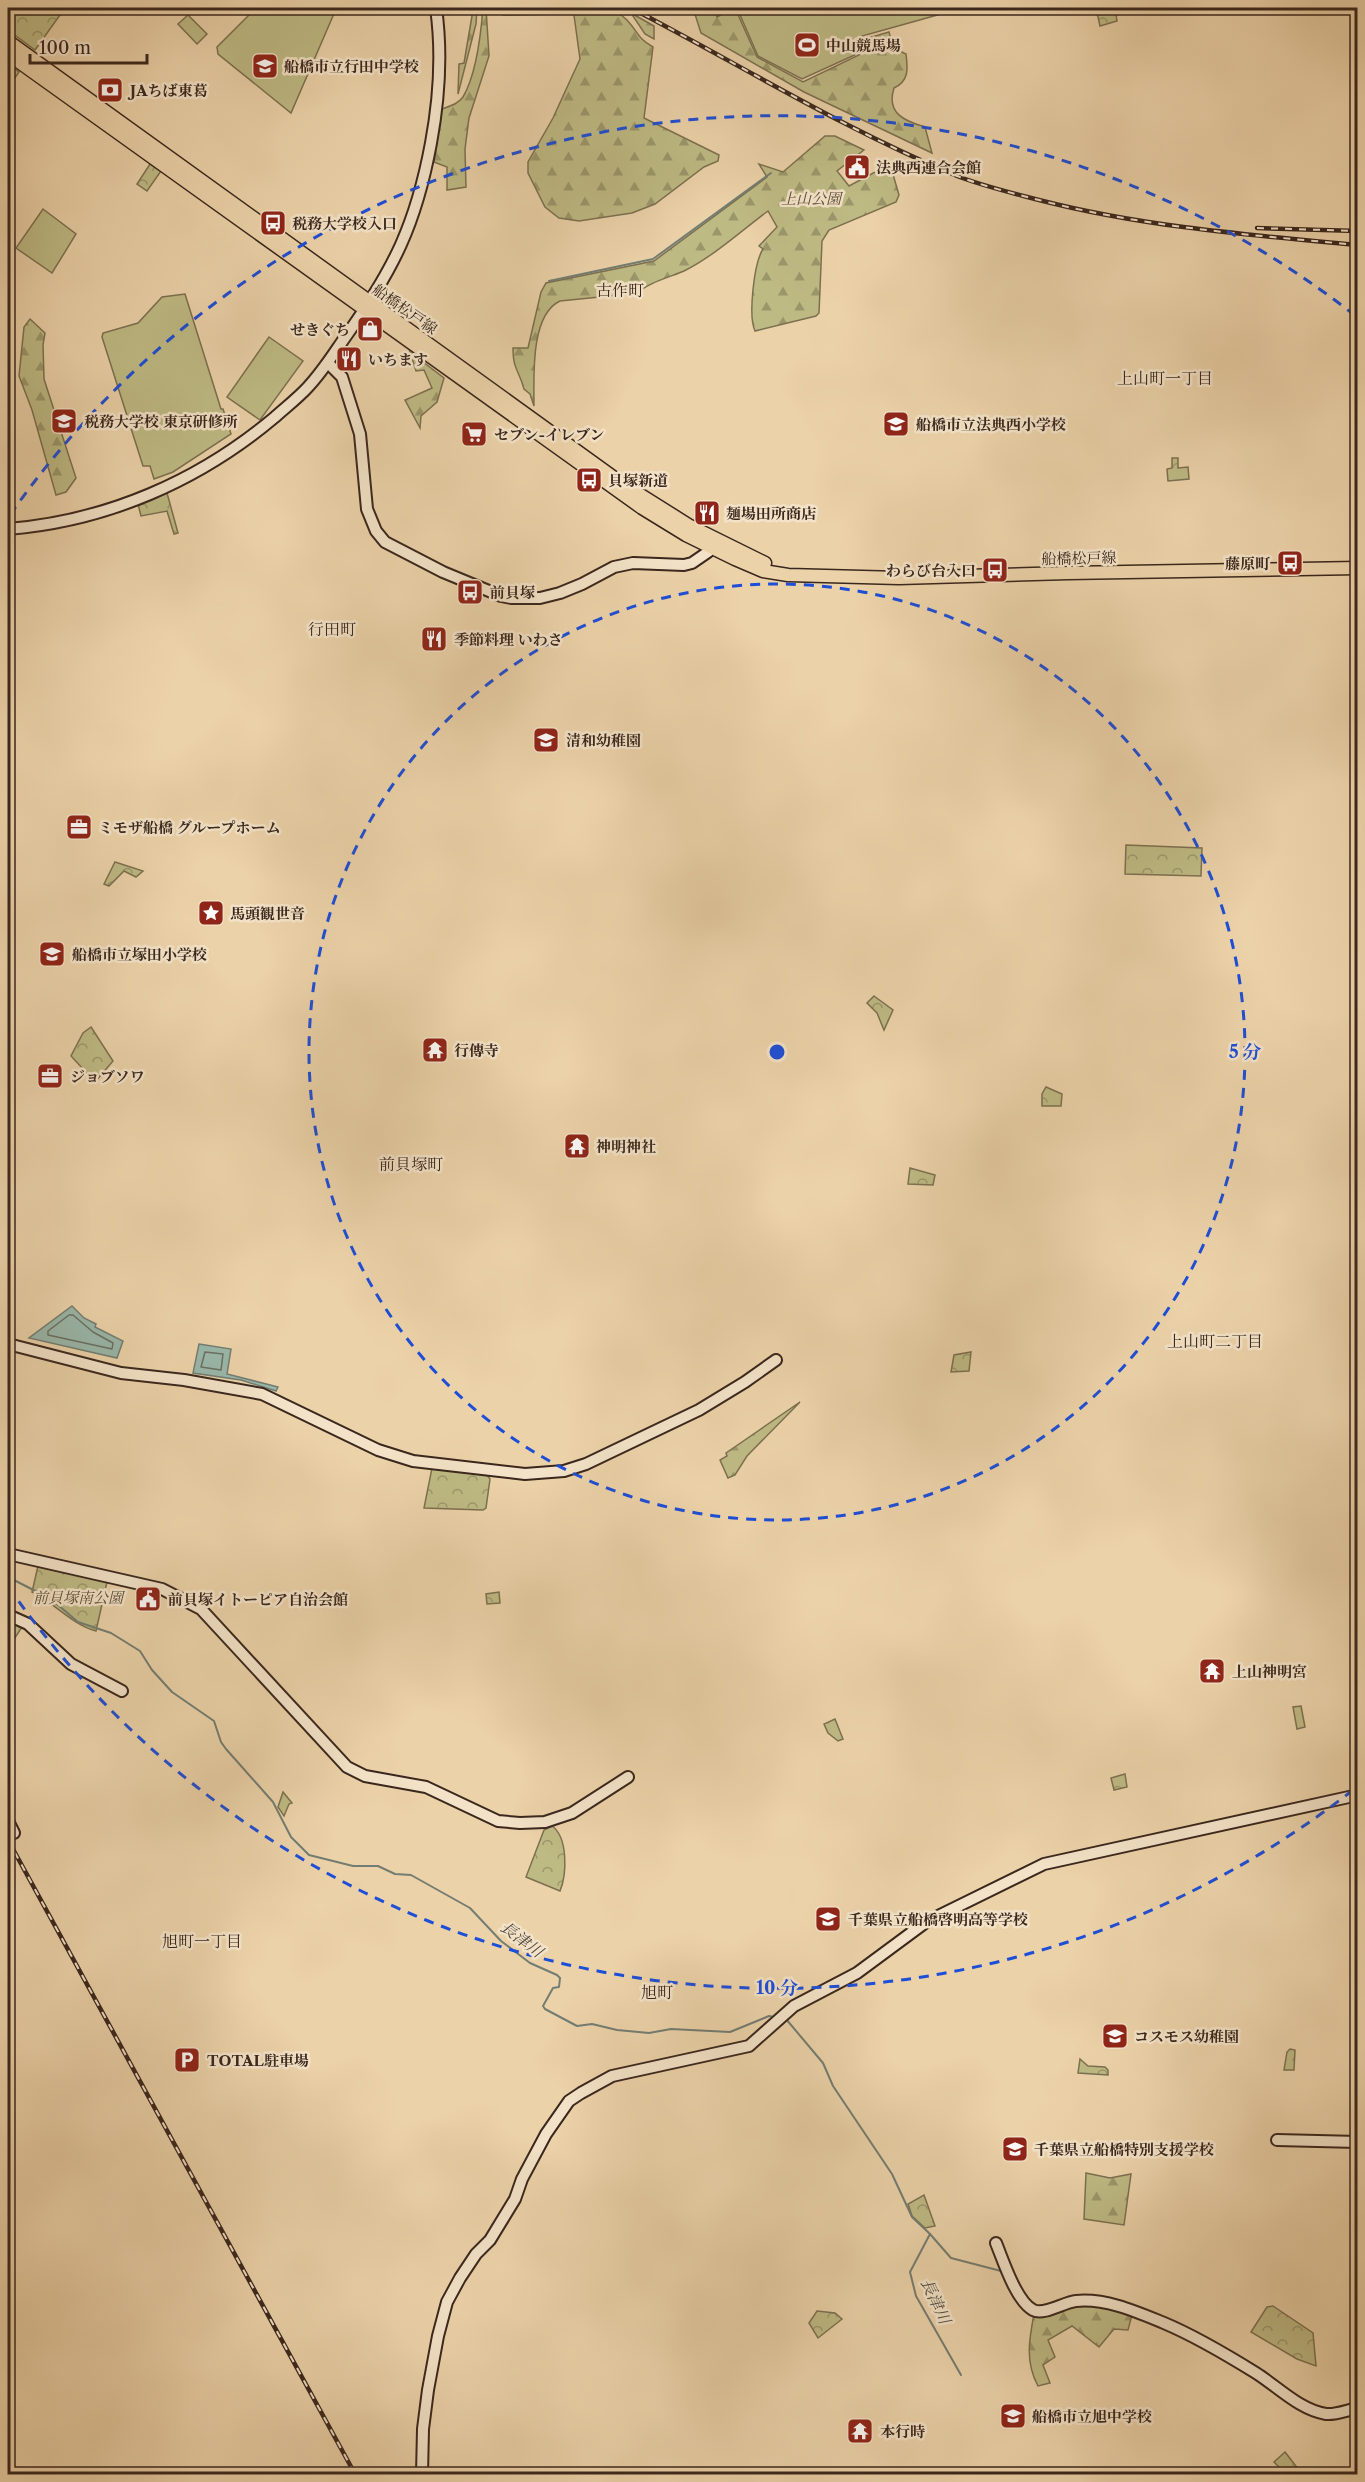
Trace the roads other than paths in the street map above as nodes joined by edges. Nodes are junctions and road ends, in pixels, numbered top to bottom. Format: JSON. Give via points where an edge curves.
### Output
{"nodes":[{"id":1,"x":436,"y":8,"type":"edge"},
{"id":2,"x":8,"y":41,"type":"edge"},
{"id":3,"x":8,"y":54,"type":"edge"},
{"id":4,"x":368,"y":307,"type":"junction"},
{"id":5,"x":328,"y":363,"type":"junction"},
{"id":6,"x":8,"y":529,"type":"edge"},
{"id":7,"x":713,"y":543,"type":"junction"},
{"id":8,"x":1358,"y":568,"type":"edge"},
{"id":9,"x":8,"y":1344,"type":"edge"},
{"id":10,"x":776,"y":1360,"type":"dead end"},
{"id":11,"x":8,"y":1554,"type":"edge"},
{"id":12,"x":8,"y":1615,"type":"edge"},
{"id":13,"x":122,"y":1691,"type":"dead end"},
{"id":14,"x":628,"y":1777,"type":"dead end"},
{"id":15,"x":1358,"y":1795,"type":"edge"},
{"id":16,"x":8,"y":1821,"type":"edge"},
{"id":17,"x":14,"y":1833,"type":"dead end"},
{"id":18,"x":1278,"y":2140,"type":"dead end"},
{"id":19,"x":1358,"y":2142,"type":"edge"},
{"id":20,"x":996,"y":2243,"type":"dead end"},
{"id":21,"x":1358,"y":2408,"type":"edge"},
{"id":22,"x":422,"y":2475,"type":"edge"}],
"edges":[{"from":1,"to":4,"type":"street","via":[[437,95],[426,170],[400,251]]},
{"from":2,"to":4,"type":"main road","name":"船橋松戸線"},
{"from":3,"to":4,"type":"main road","name":"船橋松戸線"},
{"from":4,"to":5,"type":"street"},
{"from":4,"to":7,"type":"main road","name":"船橋松戸線"},
{"from":5,"to":6,"type":"street","via":[[307,388],[241,445],[180,481],[106,511]]},
{"from":5,"to":7,"type":"street","via":[[342,377],[360,434],[366,509],[376,531],[385,542],[443,572],[501,596],[540,598],[582,584],[614,567],[633,563],[692,563],[708,552]]},
{"from":7,"to":8,"type":"main road","name":"船橋松戸線","via":[[800,576],[899,578]]},
{"from":9,"to":10,"type":"street","via":[[121,1374],[262,1394],[378,1450],[412,1461],[525,1474],[564,1471],[586,1464],[699,1410]]},
{"from":11,"to":14,"type":"street","via":[[162,1589],[201,1609],[347,1767],[365,1776],[426,1787],[498,1821],[520,1823],[545,1822],[572,1813]]},
{"from":12,"to":13,"type":"street","via":[[28,1624],[70,1664]]},
{"from":15,"to":22,"type":"street","via":[[1044,1864],[926,1922],[857,1973],[794,2006],[749,2046],[612,2076],[581,2092],[569,2101],[546,2134],[515,2199],[447,2302],[428,2390]]},
{"from":16,"to":17,"type":"street"},
{"from":18,"to":19,"type":"street"},
{"from":20,"to":21,"type":"street","via":[[1010,2277],[1034,2311],[1077,2301],[1124,2307],[1167,2324],[1222,2354],[1308,2408],[1325,2414]]}]}
